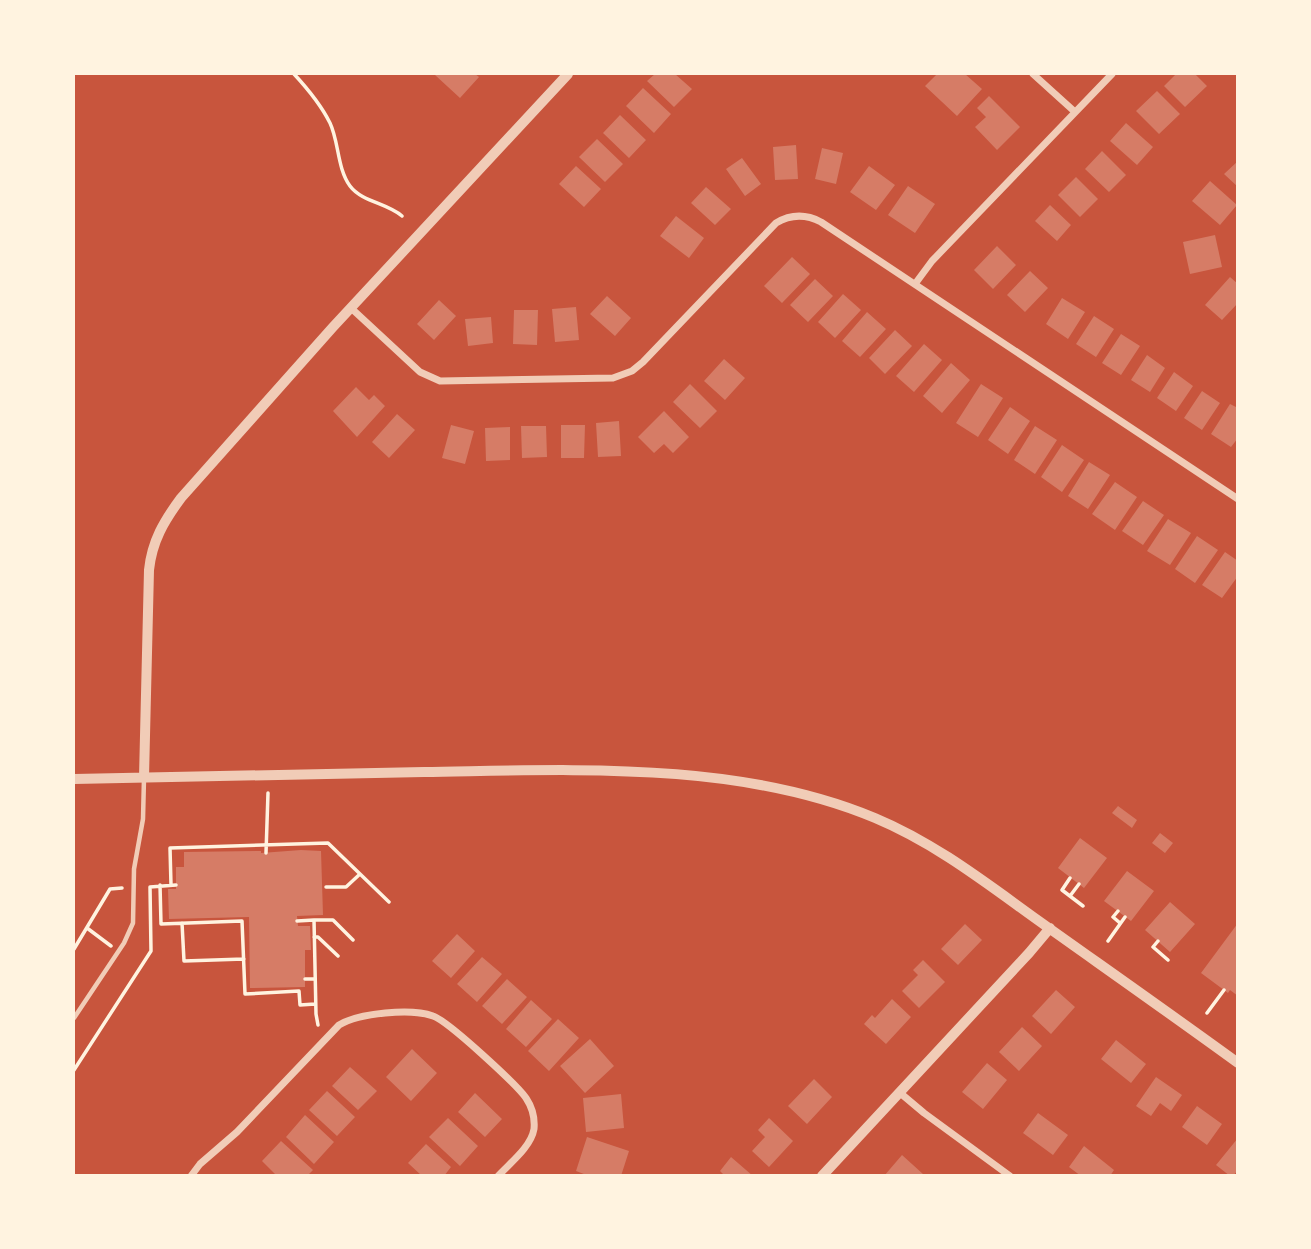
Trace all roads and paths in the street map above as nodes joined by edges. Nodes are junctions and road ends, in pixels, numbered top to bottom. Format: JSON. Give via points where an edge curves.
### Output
{"nodes":[{"id":1,"x":294,"y":74,"type":"edge"},
{"id":2,"x":568,"y":74,"type":"edge"},
{"id":3,"x":1033,"y":74,"type":"edge"},
{"id":4,"x":1112,"y":74,"type":"edge"},
{"id":5,"x":1075,"y":112,"type":"junction"},
{"id":6,"x":402,"y":216,"type":"dead end"},
{"id":7,"x":915,"y":284,"type":"junction"},
{"id":8,"x":351,"y":308,"type":"junction"},
{"id":9,"x":1237,"y":499,"type":"edge"},
{"id":10,"x":144,"y":777,"type":"junction"},
{"id":11,"x":74,"y":779,"type":"edge"},
{"id":12,"x":268,"y":793,"type":"dead end"},
{"id":13,"x":266,"y":845,"type":"junction"},
{"id":14,"x":266,"y":853,"type":"dead end"},
{"id":15,"x":360,"y":874,"type":"junction"},
{"id":16,"x":1070,"y":878,"type":"dead end"},
{"id":17,"x":1079,"y":884,"type":"dead end"},
{"id":18,"x":160,"y":886,"type":"junction"},
{"id":19,"x":326,"y":887,"type":"dead end"},
{"id":20,"x":122,"y":888,"type":"dead end"},
{"id":21,"x":1070,"y":896,"type":"junction"},
{"id":22,"x":389,"y":902,"type":"dead end"},
{"id":23,"x":1083,"y":906,"type":"dead end"},
{"id":24,"x":1118,"y":911,"type":"dead end"},
{"id":25,"x":1125,"y":917,"type":"dead end"},
{"id":26,"x":314,"y":920,"type":"junction"},
{"id":27,"x":298,"y":921,"type":"dead end"},
{"id":28,"x":182,"y":923,"type":"junction"},
{"id":29,"x":1120,"y":923,"type":"junction"},
{"id":30,"x":87,"y":928,"type":"junction"},
{"id":31,"x":1050,"y":928,"type":"junction"},
{"id":32,"x":243,"y":936,"type":"junction"},
{"id":33,"x":249,"y":936,"type":"dead end"},
{"id":34,"x":314,"y":937,"type":"junction"},
{"id":35,"x":353,"y":940,"type":"dead end"},
{"id":36,"x":1108,"y":941,"type":"dead end"},
{"id":37,"x":1158,"y":942,"type":"dead end"},
{"id":38,"x":74,"y":949,"type":"edge"},
{"id":39,"x":119,"y":951,"type":"junction"},
{"id":40,"x":338,"y":956,"type":"dead end"},
{"id":41,"x":244,"y":958,"type":"junction"},
{"id":42,"x":1168,"y":960,"type":"dead end"},
{"id":43,"x":305,"y":979,"type":"dead end"},
{"id":44,"x":315,"y":979,"type":"junction"},
{"id":45,"x":1224,"y":990,"type":"dead end"},
{"id":46,"x":315,"y":1004,"type":"junction"},
{"id":47,"x":1207,"y":1013,"type":"dead end"},
{"id":48,"x":74,"y":1018,"type":"edge"},
{"id":49,"x":318,"y":1025,"type":"dead end"},
{"id":50,"x":1237,"y":1063,"type":"edge"},
{"id":51,"x":74,"y":1070,"type":"edge"},
{"id":52,"x":899,"y":1092,"type":"junction"},
{"id":53,"x":191,"y":1175,"type":"edge"},
{"id":54,"x":498,"y":1175,"type":"edge"},
{"id":55,"x":822,"y":1175,"type":"edge"},
{"id":56,"x":1010,"y":1175,"type":"edge"}],
"edges":[{"from":1,"to":6,"type":"path","via":[[330,123],[350,186]]},
{"from":2,"to":8,"type":"street"},
{"from":3,"to":5,"type":"street"},
{"from":4,"to":5,"type":"street"},
{"from":5,"to":7,"type":"street"},
{"from":7,"to":8,"type":"street","via":[[816,219],[789,217],[771,228],[638,367],[606,379],[440,381],[420,372]]},
{"from":7,"to":9,"type":"street"},
{"from":8,"to":10,"type":"street","via":[[181,498],[153,543]]},
{"from":10,"to":11,"type":"street"},
{"from":10,"to":31,"type":"street","via":[[642,772],[717,778],[805,795],[895,827],[960,864]]},
{"from":10,"to":39,"type":"lane","via":[[133,923]]},
{"from":12,"to":13,"type":"path"},
{"from":13,"to":14,"type":"path"},
{"from":13,"to":15,"type":"path","via":[[328,843]]},
{"from":13,"to":18,"type":"path","via":[[170,848],[173,885]]},
{"from":15,"to":19,"type":"path","via":[[346,887]]},
{"from":15,"to":22,"type":"path"},
{"from":16,"to":21,"type":"path","via":[[1062,890]]},
{"from":17,"to":21,"type":"path"},
{"from":18,"to":28,"type":"path","via":[[161,923]]},
{"from":18,"to":51,"type":"path","via":[[150,887],[151,951]]},
{"from":20,"to":30,"type":"path","via":[[110,889]]},
{"from":21,"to":23,"type":"path"},
{"from":24,"to":29,"type":"path","via":[[1113,917]]},
{"from":25,"to":29,"type":"path"},
{"from":26,"to":27,"type":"path"},
{"from":26,"to":34,"type":"path"},
{"from":26,"to":35,"type":"path","via":[[332,920]]},
{"from":28,"to":32,"type":"path","via":[[242,921]]},
{"from":28,"to":41,"type":"path","via":[[184,961]]},
{"from":29,"to":36,"type":"path"},
{"from":30,"to":38,"type":"path"},
{"from":30,"to":39,"type":"path"},
{"from":31,"to":50,"type":"street"},
{"from":31,"to":52,"type":"street"},
{"from":32,"to":33,"type":"path"},
{"from":32,"to":41,"type":"path"},
{"from":34,"to":40,"type":"path"},
{"from":34,"to":44,"type":"path"},
{"from":37,"to":42,"type":"path","via":[[1153,947]]},
{"from":39,"to":48,"type":"lane"},
{"from":41,"to":46,"type":"path","via":[[245,994],[299,991],[300,1005]]},
{"from":43,"to":44,"type":"path"},
{"from":44,"to":46,"type":"path"},
{"from":45,"to":47,"type":"path"},
{"from":46,"to":49,"type":"path"},
{"from":52,"to":55,"type":"street"},
{"from":52,"to":56,"type":"street"},
{"from":53,"to":54,"type":"street","via":[[339,1026],[368,1014],[416,1013],[446,1023],[530,1105],[533,1133]]}]}
